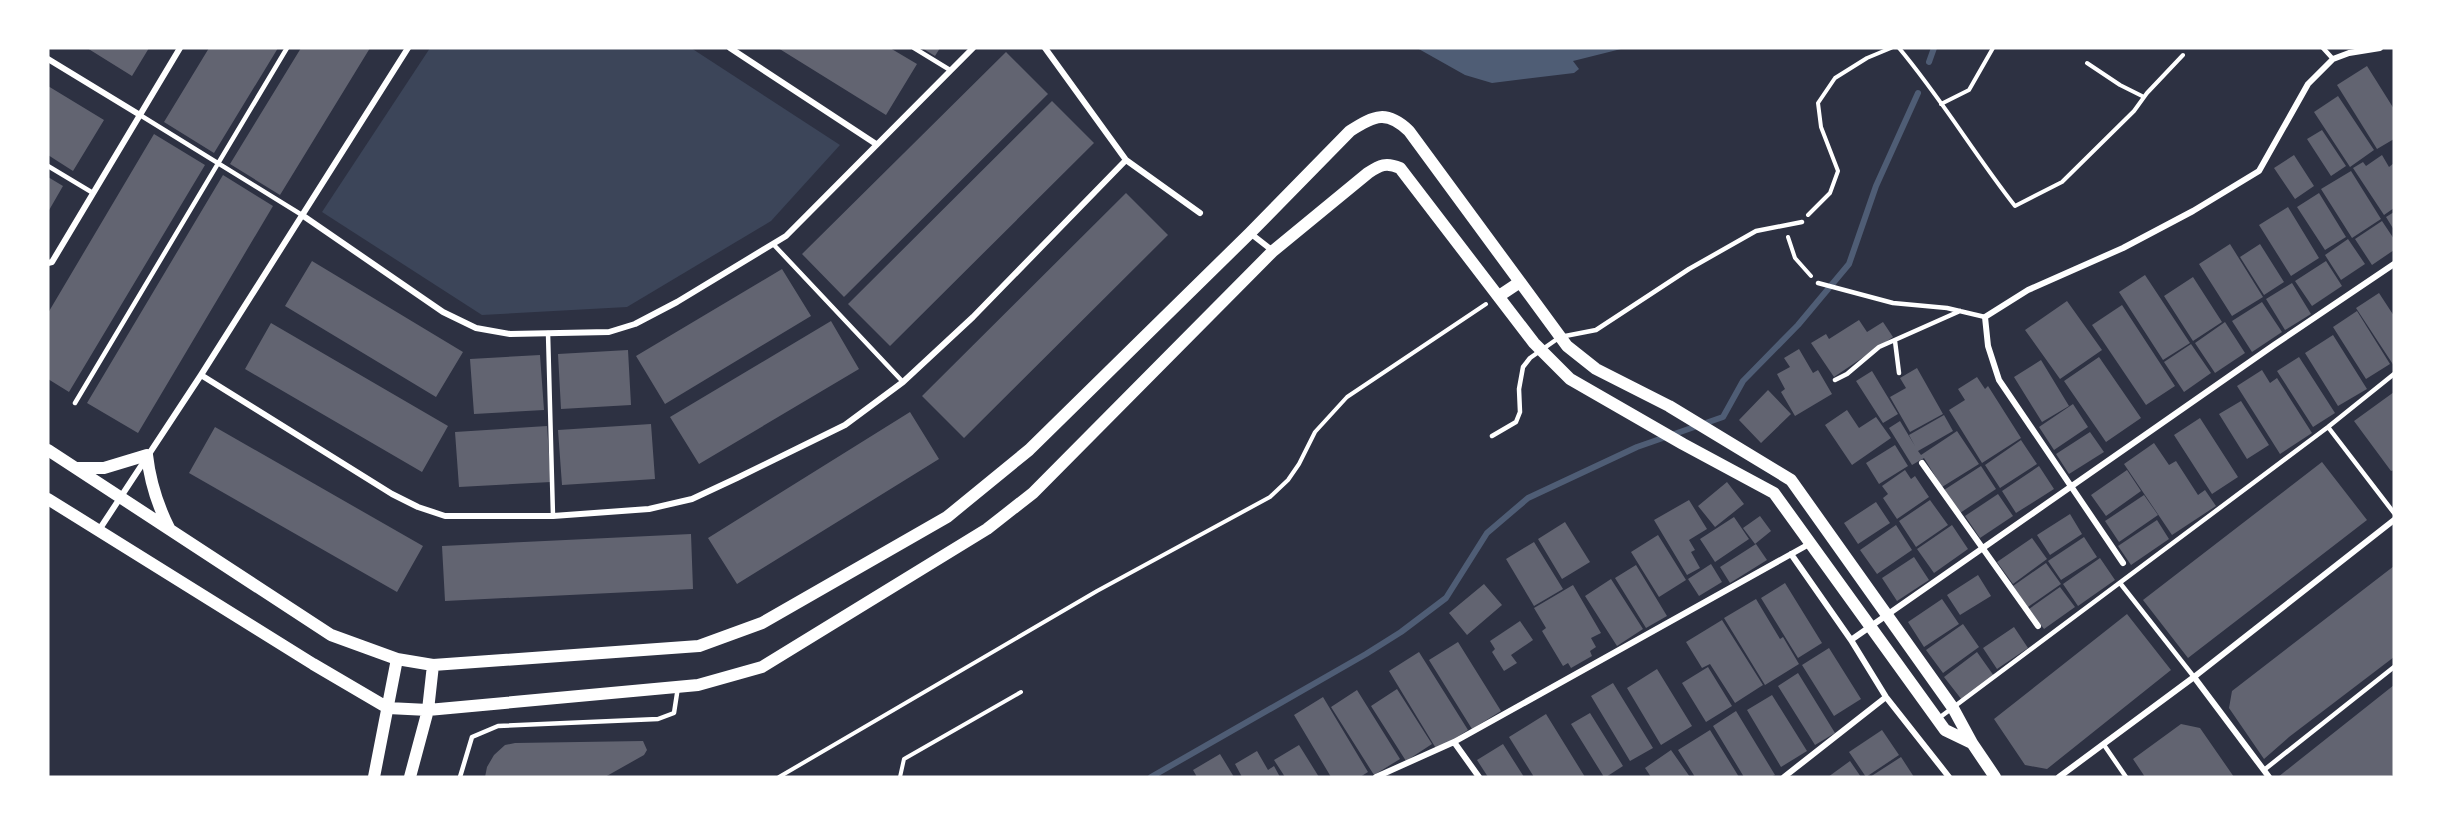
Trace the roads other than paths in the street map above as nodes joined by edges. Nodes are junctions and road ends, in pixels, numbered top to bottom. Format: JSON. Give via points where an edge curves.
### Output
{"nodes":[{"id":1,"x":180,"y":48,"type":"edge"},
{"id":2,"x":287,"y":48,"type":"edge"},
{"id":3,"x":408,"y":48,"type":"edge"},
{"id":4,"x":730,"y":48,"type":"edge"},
{"id":5,"x":914,"y":48,"type":"edge"},
{"id":6,"x":973,"y":48,"type":"edge"},
{"id":7,"x":1045,"y":48,"type":"edge"},
{"id":8,"x":2323,"y":48,"type":"edge"},
{"id":9,"x":2380,"y":48,"type":"edge"},
{"id":10,"x":48,"y":59,"type":"edge"},
{"id":11,"x":2333,"y":59,"type":"junction"},
{"id":12,"x":950,"y":70,"type":"junction"},
{"id":13,"x":140,"y":115,"type":"junction"},
{"id":14,"x":876,"y":144,"type":"junction"},
{"id":15,"x":1126,"y":160,"type":"junction"},
{"id":16,"x":217,"y":164,"type":"junction"},
{"id":17,"x":48,"y":166,"type":"edge"},
{"id":18,"x":93,"y":193,"type":"junction"},
{"id":19,"x":1200,"y":213,"type":"dead end"},
{"id":20,"x":302,"y":215,"type":"junction"},
{"id":21,"x":1802,"y":222,"type":"road end"},
{"id":22,"x":1250,"y":234,"type":"junction"},
{"id":23,"x":774,"y":245,"type":"junction"},
{"id":24,"x":1273,"y":250,"type":"junction"},
{"id":25,"x":48,"y":264,"type":"edge"},
{"id":26,"x":2394,"y":264,"type":"edge"},
{"id":27,"x":1520,"y":282,"type":"junction"},
{"id":28,"x":1818,"y":283,"type":"road end"},
{"id":29,"x":1499,"y":296,"type":"junction"},
{"id":30,"x":1960,"y":311,"type":"junction"},
{"id":31,"x":1985,"y":317,"type":"junction"},
{"id":32,"x":548,"y":333,"type":"junction"},
{"id":33,"x":1560,"y":337,"type":"junction"},
{"id":34,"x":1895,"y":341,"type":"junction"},
{"id":35,"x":1542,"y":351,"type":"junction"},
{"id":36,"x":1899,"y":373,"type":"dead end"},
{"id":37,"x":2394,"y":374,"type":"edge"},
{"id":38,"x":201,"y":375,"type":"junction"},
{"id":39,"x":1835,"y":380,"type":"dead end"},
{"id":40,"x":903,"y":382,"type":"junction"},
{"id":41,"x":75,"y":403,"type":"dead end"},
{"id":42,"x":2328,"y":427,"type":"junction"},
{"id":43,"x":1492,"y":436,"type":"dead end"},
{"id":44,"x":48,"y":450,"type":"edge"},
{"id":45,"x":147,"y":455,"type":"junction"},
{"id":46,"x":1752,"y":456,"type":"junction"},
{"id":47,"x":1922,"y":463,"type":"dead end"},
{"id":48,"x":77,"y":468,"type":"junction"},
{"id":49,"x":1741,"y":475,"type":"junction"},
{"id":50,"x":2070,"y":486,"type":"junction"},
{"id":51,"x":120,"y":497,"type":"junction"},
{"id":52,"x":48,"y":499,"type":"edge"},
{"id":53,"x":2394,"y":513,"type":"edge"},
{"id":54,"x":553,"y":516,"type":"junction"},
{"id":55,"x":2394,"y":520,"type":"edge"},
{"id":56,"x":169,"y":528,"type":"junction"},
{"id":57,"x":99,"y":530,"type":"junction"},
{"id":58,"x":1811,"y":543,"type":"junction"},
{"id":59,"x":1982,"y":548,"type":"junction"},
{"id":60,"x":1791,"y":554,"type":"junction"},
{"id":61,"x":2123,"y":563,"type":"dead end"},
{"id":62,"x":2120,"y":583,"type":"junction"},
{"id":63,"x":1887,"y":616,"type":"junction"},
{"id":64,"x":2038,"y":626,"type":"dead end"},
{"id":65,"x":1870,"y":628,"type":"junction"},
{"id":66,"x":1851,"y":640,"type":"junction"},
{"id":67,"x":397,"y":659,"type":"junction"},
{"id":68,"x":433,"y":665,"type":"junction"},
{"id":69,"x":2394,"y":667,"type":"edge"},
{"id":70,"x":2194,"y":677,"type":"junction"},
{"id":71,"x":678,"y":687,"type":"junction"},
{"id":72,"x":1886,"y":696,"type":"junction"},
{"id":73,"x":388,"y":708,"type":"junction"},
{"id":74,"x":1953,"y":708,"type":"junction"},
{"id":75,"x":428,"y":710,"type":"junction"},
{"id":76,"x":1937,"y":720,"type":"junction"},
{"id":77,"x":1454,"y":742,"type":"junction"},
{"id":78,"x":1972,"y":743,"type":"junction"},
{"id":79,"x":2104,"y":745,"type":"junction"},
{"id":80,"x":2264,"y":771,"type":"junction"},
{"id":81,"x":374,"y":777,"type":"edge"},
{"id":82,"x":410,"y":777,"type":"edge"},
{"id":83,"x":460,"y":777,"type":"edge"},
{"id":84,"x":1376,"y":777,"type":"edge"},
{"id":85,"x":1479,"y":777,"type":"edge"},
{"id":86,"x":1784,"y":777,"type":"edge"},
{"id":87,"x":1949,"y":777,"type":"edge"},
{"id":88,"x":1995,"y":777,"type":"edge"},
{"id":89,"x":2059,"y":777,"type":"edge"},
{"id":90,"x":2126,"y":777,"type":"edge"},
{"id":91,"x":2269,"y":777,"type":"edge"}],
"edges":[{"from":1,"to":13,"type":"street"},
{"from":2,"to":16,"type":"lane"},
{"from":3,"to":20,"type":"street"},
{"from":4,"to":14,"type":"street"},
{"from":5,"to":12,"type":"lane"},
{"from":6,"to":12,"type":"street"},
{"from":7,"to":15,"type":"street"},
{"from":8,"to":11,"type":"lane"},
{"from":9,"to":11,"type":"street"},
{"from":10,"to":13,"type":"street"},
{"from":11,"to":31,"type":"street","via":[[2308,84],[2259,171],[2193,211],[2123,248],[2028,290]]},
{"from":12,"to":14,"type":"street"},
{"from":13,"to":16,"type":"lane"},
{"from":13,"to":18,"type":"street"},
{"from":14,"to":23,"type":"street"},
{"from":15,"to":19,"type":"street"},
{"from":15,"to":40,"type":"street","via":[[973,317]]},
{"from":16,"to":20,"type":"lane"},
{"from":16,"to":41,"type":"lane"},
{"from":17,"to":18,"type":"lane"},
{"from":18,"to":25,"type":"street"},
{"from":20,"to":32,"type":"street","via":[[443,312],[476,328],[510,334]]},
{"from":20,"to":38,"type":"street"},
{"from":21,"to":33,"type":"lane","via":[[1756,231],[1596,330]]},
{"from":22,"to":24,"type":"street"},
{"from":22,"to":27,"type":"main road","via":[[1350,131],[1366,121],[1387,117],[1398,120],[1409,132]]},
{"from":22,"to":68,"type":"main road","via":[[1029,450],[947,517],[762,623],[699,646]]},
{"from":23,"to":32,"type":"street","via":[[635,324],[609,332]]},
{"from":23,"to":40,"type":"lane"},
{"from":24,"to":29,"type":"main road","via":[[1368,173],[1384,164],[1392,165],[1400,168]]},
{"from":24,"to":71,"type":"main road","via":[[1033,493],[987,529],[762,667],[699,686]]},
{"from":26,"to":50,"type":"street"},
{"from":27,"to":29,"type":"main road"},
{"from":27,"to":33,"type":"main road"},
{"from":28,"to":30,"type":"lane","via":[[1893,303]]},
{"from":29,"to":35,"type":"main road"},
{"from":30,"to":31,"type":"lane"},
{"from":30,"to":34,"type":"lane"},
{"from":31,"to":50,"type":"street","via":[[1988,346],[1999,380]]},
{"from":32,"to":54,"type":"lane"},
{"from":33,"to":35,"type":"lane"},
{"from":33,"to":46,"type":"main road","via":[[1596,369],[1669,406]]},
{"from":34,"to":36,"type":"lane"},
{"from":34,"to":39,"type":"lane","via":[[1879,347]]},
{"from":35,"to":43,"type":"lane","via":[[1522,367],[1516,422]]},
{"from":35,"to":49,"type":"main road","via":[[1570,379]]},
{"from":37,"to":42,"type":"lane"},
{"from":38,"to":45,"type":"street"},
{"from":38,"to":54,"type":"street","via":[[418,507],[445,516]]},
{"from":40,"to":54,"type":"street","via":[[845,425],[692,499],[649,509]]},
{"from":42,"to":53,"type":"lane"},
{"from":42,"to":62,"type":"lane"},
{"from":44,"to":48,"type":"main road"},
{"from":45,"to":48,"type":"main road","via":[[104,468]]},
{"from":45,"to":51,"type":"street"},
{"from":45,"to":56,"type":"main road","via":[[150,480]]},
{"from":46,"to":49,"type":"main road"},
{"from":46,"to":63,"type":"main road","via":[[1791,480]]},
{"from":47,"to":59,"type":"street"},
{"from":48,"to":51,"type":"main road"},
{"from":49,"to":58,"type":"main road","via":[[1774,493]]},
{"from":50,"to":59,"type":"street"},
{"from":50,"to":61,"type":"street"},
{"from":51,"to":56,"type":"main road"},
{"from":51,"to":57,"type":"street"},
{"from":52,"to":57,"type":"main road"},
{"from":55,"to":70,"type":"street"},
{"from":56,"to":67,"type":"main road","via":[[331,636]]},
{"from":57,"to":73,"type":"main road"},
{"from":58,"to":60,"type":"street"},
{"from":58,"to":65,"type":"main road"},
{"from":59,"to":63,"type":"street"},
{"from":59,"to":64,"type":"street"},
{"from":60,"to":66,"type":"street"},
{"from":60,"to":77,"type":"street"},
{"from":62,"to":70,"type":"lane"},
{"from":62,"to":74,"type":"lane"},
{"from":63,"to":65,"type":"street"},
{"from":63,"to":74,"type":"main road"},
{"from":65,"to":66,"type":"street"},
{"from":65,"to":76,"type":"main road"},
{"from":66,"to":72,"type":"street"},
{"from":67,"to":68,"type":"main road"},
{"from":67,"to":73,"type":"main road"},
{"from":68,"to":75,"type":"main road"},
{"from":69,"to":80,"type":"lane"},
{"from":70,"to":79,"type":"street"},
{"from":70,"to":80,"type":"street"},
{"from":71,"to":75,"type":"main road"},
{"from":71,"to":83,"type":"lane","via":[[674,713],[658,718],[498,726],[472,737]]},
{"from":72,"to":86,"type":"street"},
{"from":72,"to":87,"type":"street"},
{"from":73,"to":75,"type":"main road"},
{"from":73,"to":81,"type":"main road"},
{"from":74,"to":76,"type":"lane"},
{"from":74,"to":78,"type":"main road"},
{"from":75,"to":82,"type":"main road"},
{"from":76,"to":78,"type":"main road","via":[[1945,730]]},
{"from":77,"to":84,"type":"street"},
{"from":77,"to":85,"type":"street"},
{"from":78,"to":88,"type":"main road"},
{"from":79,"to":89,"type":"street"},
{"from":79,"to":90,"type":"lane"},
{"from":80,"to":91,"type":"street"}]}
